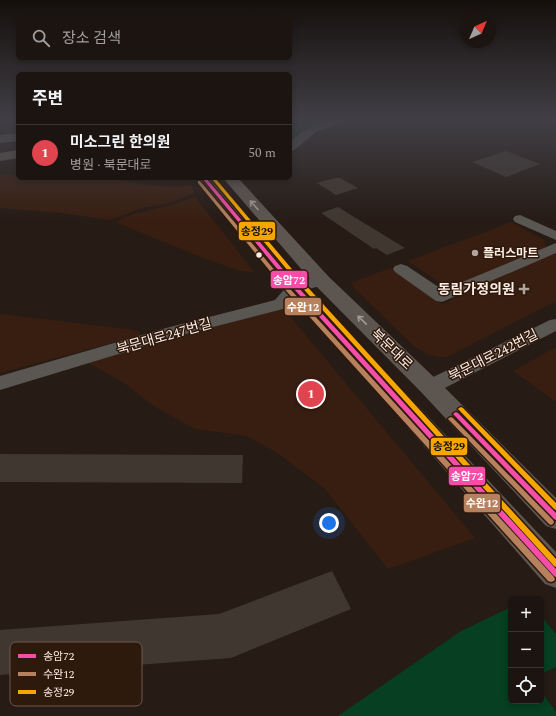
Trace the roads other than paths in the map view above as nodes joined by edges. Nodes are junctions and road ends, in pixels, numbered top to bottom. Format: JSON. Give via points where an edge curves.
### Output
{"nodes":[{"id":1,"x":16,"y":154,"type":"edge"},
{"id":2,"x":0,"y":157,"type":"edge"},
{"id":3,"x":16,"y":167,"type":"edge"},
{"id":4,"x":0,"y":169,"type":"edge"},
{"id":5,"x":206,"y":180,"type":"edge"},
{"id":6,"x":232,"y":180,"type":"edge"},
{"id":7,"x":520,"y":218,"type":"dead end"},
{"id":8,"x":556,"y":236,"type":"edge"},
{"id":9,"x":556,"y":248,"type":"edge"},
{"id":10,"x":401,"y":269,"type":"dead end"},
{"id":11,"x":322,"y":281,"type":"junction"},
{"id":12,"x":295,"y":287,"type":"junction"},
{"id":13,"x":556,"y":324,"type":"edge"},
{"id":14,"x":0,"y":383,"type":"edge"},
{"id":15,"x":430,"y":387,"type":"junction"},
{"id":16,"x":556,"y":517,"type":"edge"},
{"id":17,"x":556,"y":574,"type":"edge"}],
"edges":[{"from":1,"to":2,"type":"highway"},
{"from":3,"to":4,"type":"highway"},
{"from":5,"to":12,"type":"main road","name":"북문대로"},
{"from":11,"to":6,"type":"main road","name":"북문대로","one_way":true},
{"from":7,"to":8,"type":"street"},
{"from":9,"to":10,"type":"street","via":[[442,297]]},
{"from":11,"to":12,"type":"street"},
{"from":15,"to":11,"type":"main road","name":"북문대로","one_way":true},
{"from":12,"to":14,"type":"street","name":"북문대로247번길","via":[[281,304],[172,332]]},
{"from":12,"to":17,"type":"main road","name":"북문대로"},
{"from":13,"to":15,"type":"street","name":"북문대로242번길"},
{"from":15,"to":16,"type":"main road","name":"북문대로"}]}
